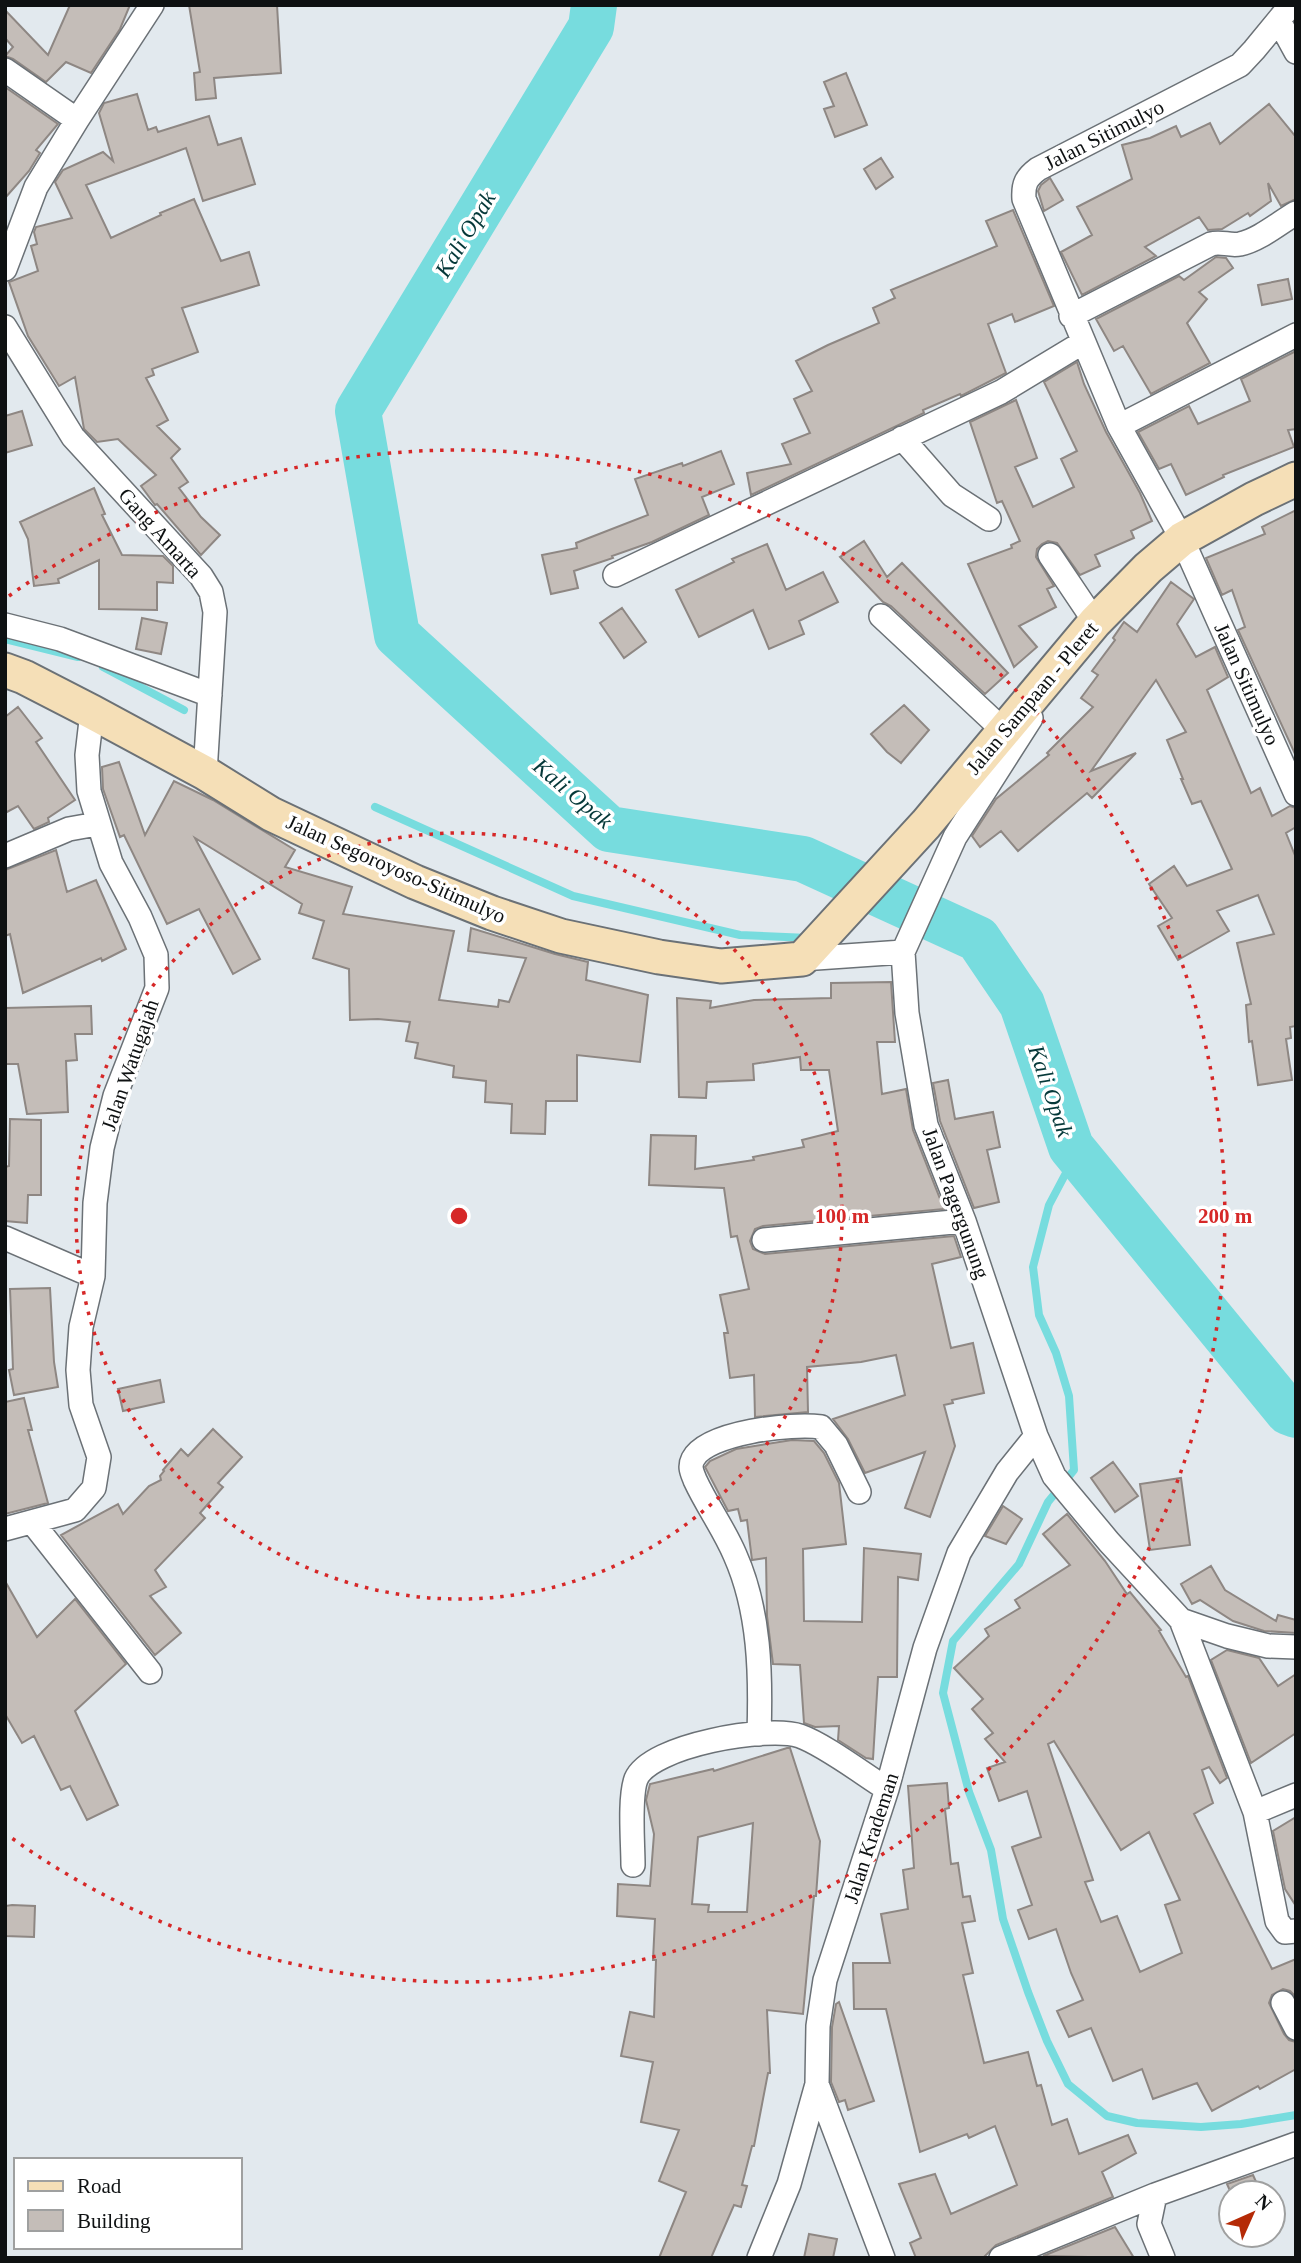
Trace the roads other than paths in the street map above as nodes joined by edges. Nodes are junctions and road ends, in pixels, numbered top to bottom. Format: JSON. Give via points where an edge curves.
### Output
{"nodes":[{"id":1,"x":152,"y":5,"type":"edge"},
{"id":2,"x":1285,"y":13,"type":"edge"},
{"id":3,"x":1296,"y":52,"type":"edge"},
{"id":4,"x":5,"y":70,"type":"edge"},
{"id":5,"x":77,"y":120,"type":"junction"},
{"id":6,"x":1296,"y":213,"type":"edge"},
{"id":7,"x":5,"y":269,"type":"edge"},
{"id":8,"x":1071,"y":316,"type":"junction"},
{"id":9,"x":5,"y":327,"type":"edge"},
{"id":10,"x":1296,"y":335,"type":"edge"},
{"id":11,"x":1082,"y":343,"type":"junction"},
{"id":12,"x":1119,"y":426,"type":"junction"},
{"id":13,"x":902,"y":438,"type":"junction"},
{"id":14,"x":1296,"y":479,"type":"edge"},
{"id":15,"x":989,"y":519,"type":"dead end"},
{"id":16,"x":1182,"y":539,"type":"junction"},
{"id":17,"x":1050,"y":555,"type":"dead end"},
{"id":18,"x":615,"y":575,"type":"dead end"},
{"id":19,"x":881,"y":616,"type":"dead end"},
{"id":20,"x":1095,"y":622,"type":"junction"},
{"id":21,"x":5,"y":625,"type":"edge"},
{"id":22,"x":1071,"y":653,"type":"junction"},
{"id":23,"x":5,"y":670,"type":"edge"},
{"id":24,"x":209,"y":695,"type":"junction"},
{"id":25,"x":92,"y":712,"type":"junction"},
{"id":26,"x":1004,"y":731,"type":"junction"},
{"id":27,"x":205,"y":773,"type":"junction"},
{"id":28,"x":1296,"y":794,"type":"edge"},
{"id":29,"x":97,"y":824,"type":"junction"},
{"id":30,"x":940,"y":831,"type":"junction"},
{"id":31,"x":5,"y":856,"type":"edge"},
{"id":32,"x":903,"y":952,"type":"junction"},
{"id":33,"x":802,"y":958,"type":"junction"},
{"id":34,"x":964,"y":1221,"type":"junction"},
{"id":35,"x":5,"y":1238,"type":"edge"},
{"id":36,"x":764,"y":1240,"type":"dead end"},
{"id":37,"x":93,"y":1276,"type":"junction"},
{"id":38,"x":1036,"y":1436,"type":"junction"},
{"id":39,"x":859,"y":1492,"type":"dead end"},
{"id":40,"x":32,"y":1522,"type":"junction"},
{"id":41,"x":5,"y":1529,"type":"edge"},
{"id":42,"x":1181,"y":1620,"type":"junction"},
{"id":43,"x":1296,"y":1647,"type":"edge"},
{"id":44,"x":150,"y":1672,"type":"dead end"},
{"id":45,"x":759,"y":1734,"type":"junction"},
{"id":46,"x":887,"y":1789,"type":"junction"},
{"id":47,"x":1296,"y":1796,"type":"edge"},
{"id":48,"x":1255,"y":1812,"type":"junction"},
{"id":49,"x":633,"y":1865,"type":"dead end"},
{"id":50,"x":1296,"y":1931,"type":"edge"},
{"id":51,"x":1283,"y":2003,"type":"dead end"},
{"id":52,"x":1296,"y":2028,"type":"edge"},
{"id":53,"x":817,"y":2084,"type":"junction"},
{"id":54,"x":1296,"y":2144,"type":"edge"},
{"id":55,"x":1155,"y":2195,"type":"junction"},
{"id":56,"x":759,"y":2258,"type":"edge"},
{"id":57,"x":883,"y":2258,"type":"edge"},
{"id":58,"x":1001,"y":2258,"type":"edge"},
{"id":59,"x":1163,"y":2258,"type":"edge"}],
"edges":[{"from":1,"to":5,"type":"street"},
{"from":2,"to":3,"type":"street"},
{"from":2,"to":8,"type":"street","name":"Jalan Sitimulyo","via":[[1240,65],[1028,176],[1024,199]]},
{"from":4,"to":5,"type":"street"},
{"from":5,"to":7,"type":"street","via":[[30,199]]},
{"from":6,"to":8,"type":"street","via":[[1248,242],[1211,244]]},
{"from":8,"to":11,"type":"street","name":"Jalan Sitimulyo"},
{"from":9,"to":24,"type":"street","name":"Gang Amarta","via":[[73,437],[211,592],[215,612]]},
{"from":10,"to":12,"type":"street"},
{"from":11,"to":12,"type":"street","name":"Jalan Sitimulyo"},
{"from":11,"to":13,"type":"street","via":[[1001,392]]},
{"from":12,"to":16,"type":"street","name":"Jalan Sitimulyo"},
{"from":13,"to":15,"type":"street","via":[[952,495]]},
{"from":13,"to":18,"type":"street"},
{"from":14,"to":16,"type":"main road","name":"Jalan Sampaan - Pleret"},
{"from":16,"to":20,"type":"main road","name":"Jalan Sampaan - Pleret"},
{"from":16,"to":28,"type":"street","name":"Jalan Sitimulyo"},
{"from":17,"to":20,"type":"street"},
{"from":19,"to":26,"type":"street"},
{"from":20,"to":22,"type":"main road","name":"Jalan Sampaan - Pleret"},
{"from":21,"to":24,"type":"street","via":[[60,639]]},
{"from":22,"to":26,"type":"main road","name":"Jalan Sampaan - Pleret"},
{"from":22,"to":30,"type":"street","name":"Jalan Pagergunung"},
{"from":23,"to":25,"type":"main road","name":"Jalan Segoroyoso-Sitimulyo"},
{"from":24,"to":27,"type":"street","name":"Gang Amarta"},
{"from":25,"to":27,"type":"main road","name":"Jalan Segoroyoso-Sitimulyo"},
{"from":25,"to":29,"type":"street","name":"Jalan Watugajah","via":[[87,755]]},
{"from":26,"to":30,"type":"main road","name":"Jalan Sampaan - Pleret"},
{"from":27,"to":33,"type":"main road","name":"Jalan Segoroyoso-Sitimulyo","via":[[271,814],[355,855],[492,914],[561,936],[721,966]]},
{"from":29,"to":31,"type":"street","via":[[69,829]]},
{"from":29,"to":37,"type":"street","name":"Jalan Watugajah","via":[[156,955],[156,988],[115,1096],[102,1148]]},
{"from":30,"to":32,"type":"street","name":"Jalan Pagergunung"},
{"from":30,"to":33,"type":"main road","name":"Jalan Sampaan - Pleret"},
{"from":32,"to":33,"type":"street","name":"Jalan Segoroyoso-Sitimulyo"},
{"from":32,"to":34,"type":"street","name":"Jalan Pagergunung","via":[[926,1125]]},
{"from":34,"to":36,"type":"street"},
{"from":34,"to":38,"type":"street","name":"Jalan Pagergunung"},
{"from":35,"to":37,"type":"street"},
{"from":37,"to":40,"type":"street","name":"Jalan Watugajah","via":[[81,1327],[78,1370],[82,1405],[99,1457],[94,1488],[75,1510]]},
{"from":38,"to":42,"type":"street","name":"Jalan Pagergunung","via":[[1054,1476]]},
{"from":38,"to":46,"type":"street","name":"Jalan Krademan","via":[[1007,1472],[959,1553],[925,1648]]},
{"from":39,"to":45,"type":"street","via":[[821,1427],[753,1431],[707,1445],[693,1458],[690,1467],[695,1480],[735,1554],[751,1598],[760,1683]]},
{"from":40,"to":41,"type":"street","name":"Jalan Watugajah"},
{"from":40,"to":44,"type":"street"},
{"from":42,"to":43,"type":"street","name":"Jalan Pagergunung","via":[[1268,1646]]},
{"from":42,"to":48,"type":"street"},
{"from":45,"to":46,"type":"street","via":[[799,1736]]},
{"from":45,"to":49,"type":"street","via":[[696,1744],[657,1758],[637,1776]]},
{"from":46,"to":53,"type":"street","name":"Jalan Krademan","via":[[825,1980]]},
{"from":47,"to":48,"type":"street"},
{"from":48,"to":50,"type":"street","via":[[1277,1921],[1285,1932]]},
{"from":51,"to":52,"type":"street"},
{"from":53,"to":56,"type":"street","via":[[789,2184]]},
{"from":53,"to":57,"type":"street","name":"Jalan Krademan"},
{"from":54,"to":55,"type":"street"},
{"from":55,"to":58,"type":"street"},
{"from":55,"to":59,"type":"street","via":[[1149,2224]]}]}
